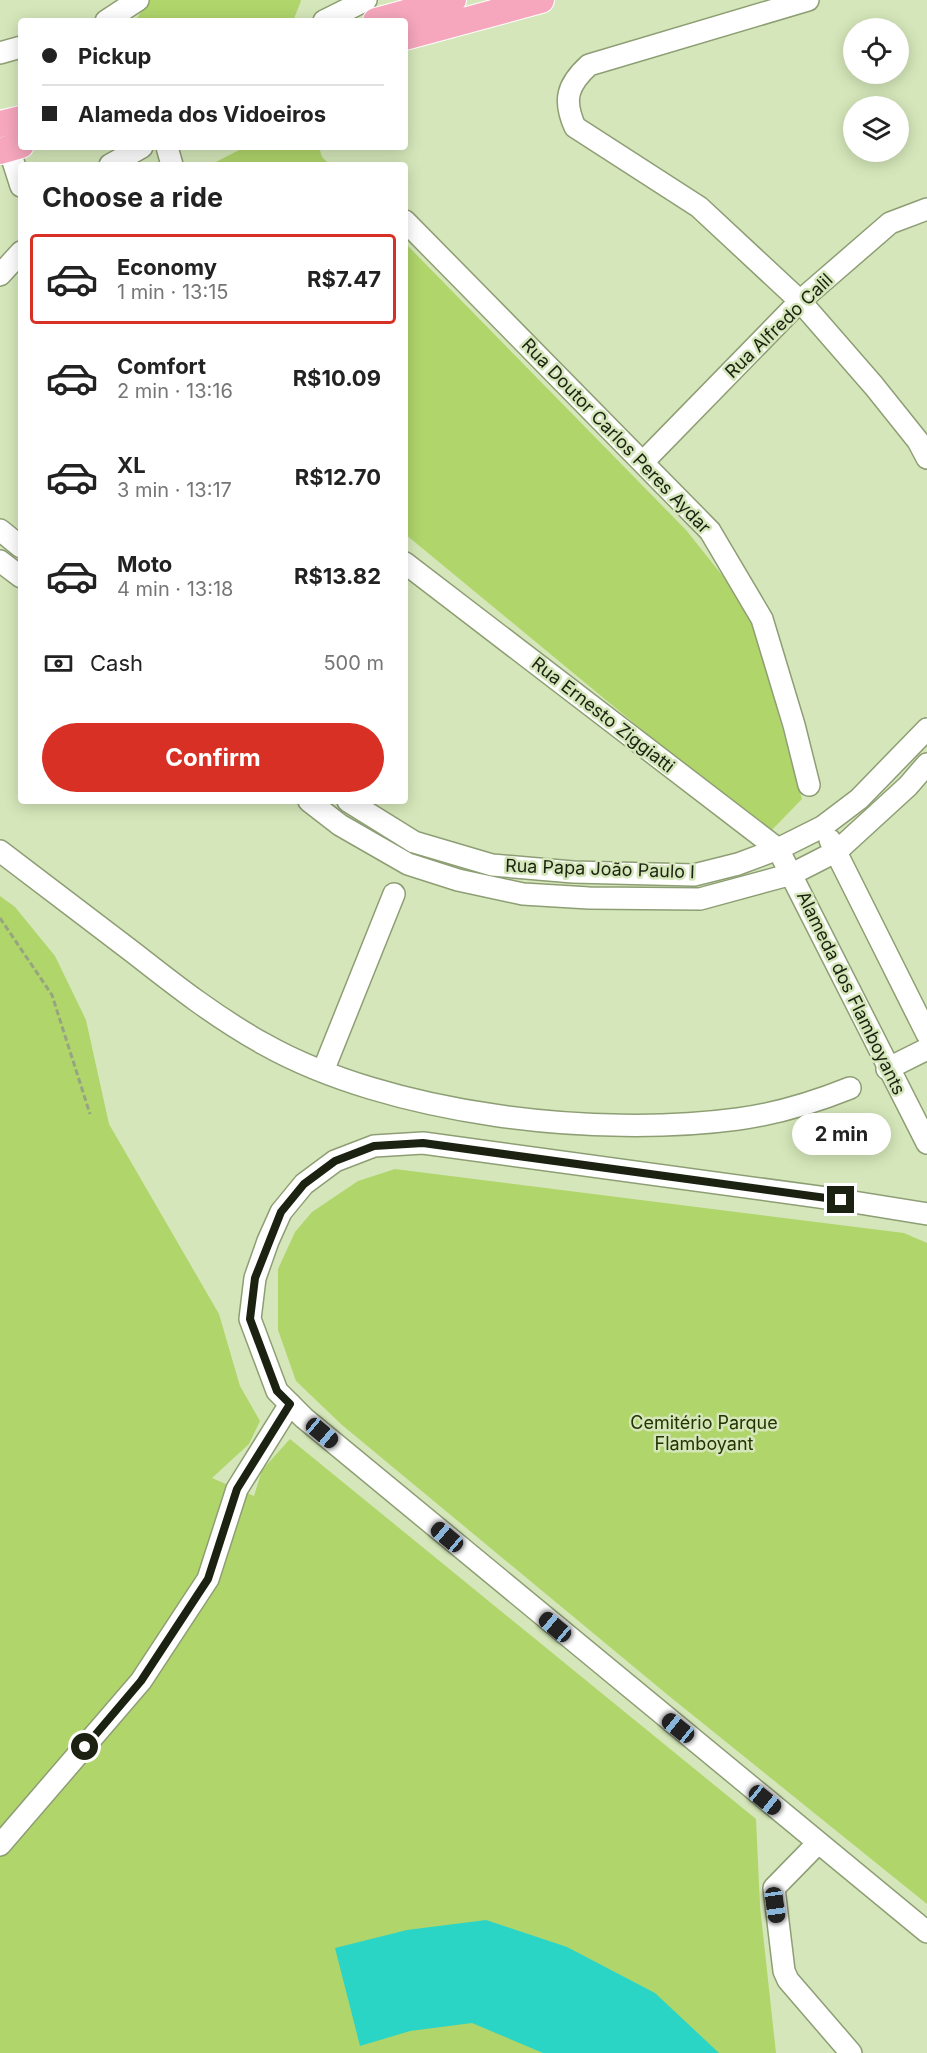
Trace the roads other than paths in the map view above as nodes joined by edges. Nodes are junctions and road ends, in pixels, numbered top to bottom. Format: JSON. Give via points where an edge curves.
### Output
{"nodes":[{"id":1,"x":138,"y":0,"type":"edge"},
{"id":2,"x":366,"y":0,"type":"edge"},
{"id":3,"x":453,"y":0,"type":"edge"},
{"id":4,"x":541,"y":0,"type":"edge"},
{"id":5,"x":808,"y":0,"type":"edge"},
{"id":6,"x":111,"y":18,"type":"edge"},
{"id":7,"x":330,"y":18,"type":"edge"},
{"id":8,"x":387,"y":18,"type":"edge"},
{"id":9,"x":408,"y":36,"type":"edge"},
{"id":10,"x":18,"y":48,"type":"edge"},
{"id":11,"x":0,"y":53,"type":"edge"},
{"id":12,"x":18,"y":119,"type":"edge"},
{"id":13,"x":0,"y":124,"type":"edge"},
{"id":14,"x":7,"y":147,"type":"edge"},
{"id":15,"x":137,"y":150,"type":"edge"},
{"id":16,"x":115,"y":162,"type":"edge"},
{"id":17,"x":18,"y":178,"type":"edge"},
{"id":18,"x":927,"y":209,"type":"edge"},
{"id":19,"x":408,"y":224,"type":"edge"},
{"id":20,"x":18,"y":255,"type":"edge"},
{"id":21,"x":2,"y":272,"type":"edge"},
{"id":22,"x":800,"y":301,"type":"junction"},
{"id":23,"x":927,"y":458,"type":"edge"},
{"id":24,"x":644,"y":461,"type":"junction"},
{"id":25,"x":0,"y":530,"type":"edge"},
{"id":26,"x":18,"y":544,"type":"edge"},
{"id":27,"x":0,"y":561,"type":"edge"},
{"id":28,"x":408,"y":565,"type":"edge"},
{"id":29,"x":18,"y":575,"type":"edge"},
{"id":30,"x":927,"y":729,"type":"edge"},
{"id":31,"x":927,"y":764,"type":"edge"},
{"id":32,"x":809,"y":785,"type":"dead end"},
{"id":33,"x":313,"y":804,"type":"edge"},
{"id":34,"x":353,"y":804,"type":"edge"},
{"id":35,"x":822,"y":827,"type":"junction"},
{"id":36,"x":778,"y":849,"type":"junction"},
{"id":37,"x":0,"y":850,"type":"edge"},
{"id":38,"x":837,"y":852,"type":"junction"},
{"id":39,"x":792,"y":874,"type":"junction"},
{"id":40,"x":394,"y":894,"type":"dead end"},
{"id":41,"x":927,"y":1034,"type":"edge"},
{"id":42,"x":927,"y":1049,"type":"edge"},
{"id":43,"x":887,"y":1069,"type":"junction"},
{"id":44,"x":323,"y":1071,"type":"junction"},
{"id":45,"x":850,"y":1088,"type":"dead end"},
{"id":46,"x":927,"y":1143,"type":"edge"},
{"id":47,"x":927,"y":1214,"type":"edge"},
{"id":48,"x":290,"y":1404,"type":"junction"},
{"id":49,"x":818,"y":1843,"type":"junction"},
{"id":50,"x":0,"y":1845,"type":"edge"},
{"id":51,"x":927,"y":1932,"type":"edge"},
{"id":52,"x":850,"y":2053,"type":"edge"}],
"edges":[{"from":1,"to":6,"type":"street"},
{"from":2,"to":7,"type":"street"},
{"from":3,"to":8,"type":"main road"},
{"from":4,"to":9,"type":"main road"},
{"from":5,"to":22,"type":"street","via":[[589,64],[573,79],[568,96],[575,127],[699,207]]},
{"from":10,"to":11,"type":"street"},
{"from":12,"to":13,"type":"main road"},
{"from":14,"to":17,"type":"street"},
{"from":15,"to":16,"type":"street"},
{"from":18,"to":22,"type":"street","name":"Rua Alfredo Calil","via":[[890,224]]},
{"from":19,"to":24,"type":"street","name":"Rua Doutor Carlos Peres Aydar"},
{"from":20,"to":21,"type":"street"},
{"from":22,"to":23,"type":"street","via":[[874,386]]},
{"from":22,"to":24,"type":"street","name":"Rua Alfredo Calil"},
{"from":24,"to":32,"type":"street","name":"Rua Doutor Carlos Peres Aydar","via":[[711,531],[762,619]]},
{"from":25,"to":26,"type":"street"},
{"from":27,"to":29,"type":"street"},
{"from":28,"to":36,"type":"street","name":"Rua Ernesto Ziggiatti"},
{"from":30,"to":35,"type":"street","name":"Rua Papa João Paulo I","via":[[859,799]]},
{"from":31,"to":38,"type":"street","name":"Rua Papa João Paulo I"},
{"from":33,"to":39,"type":"street","name":"Rua Papa João Paulo I","via":[[340,825],[408,864],[523,894],[700,899]]},
{"from":34,"to":36,"type":"street","name":"Rua Papa João Paulo I","via":[[414,842],[492,865],[694,875]]},
{"from":35,"to":36,"type":"street","name":"Rua Papa João Paulo I"},
{"from":35,"to":38,"type":"street"},
{"from":36,"to":39,"type":"street","name":"Rua Ernesto Ziggiatti"},
{"from":37,"to":44,"type":"street","via":[[214,1015],[266,1046]]},
{"from":38,"to":39,"type":"street","name":"Rua Papa João Paulo I"},
{"from":38,"to":41,"type":"street"},
{"from":39,"to":43,"type":"street","name":"Alameda dos Flamboyants"},
{"from":40,"to":44,"type":"street"},
{"from":42,"to":43,"type":"street"},
{"from":43,"to":46,"type":"street","name":"Alameda dos Flamboyants"},
{"from":44,"to":45,"type":"street","via":[[383,1092],[470,1110],[551,1122],[628,1127],[739,1119],[814,1102]]},
{"from":47,"to":48,"type":"street","via":[[435,1144],[374,1146],[335,1161],[304,1184],[281,1212],[255,1278],[250,1319],[277,1391]]},
{"from":48,"to":49,"type":"street"},
{"from":48,"to":50,"type":"street","via":[[237,1489],[208,1579],[190,1607],[141,1681]]},
{"from":49,"to":51,"type":"street"},
{"from":49,"to":52,"type":"street","via":[[774,1888],[784,1971]]}]}
